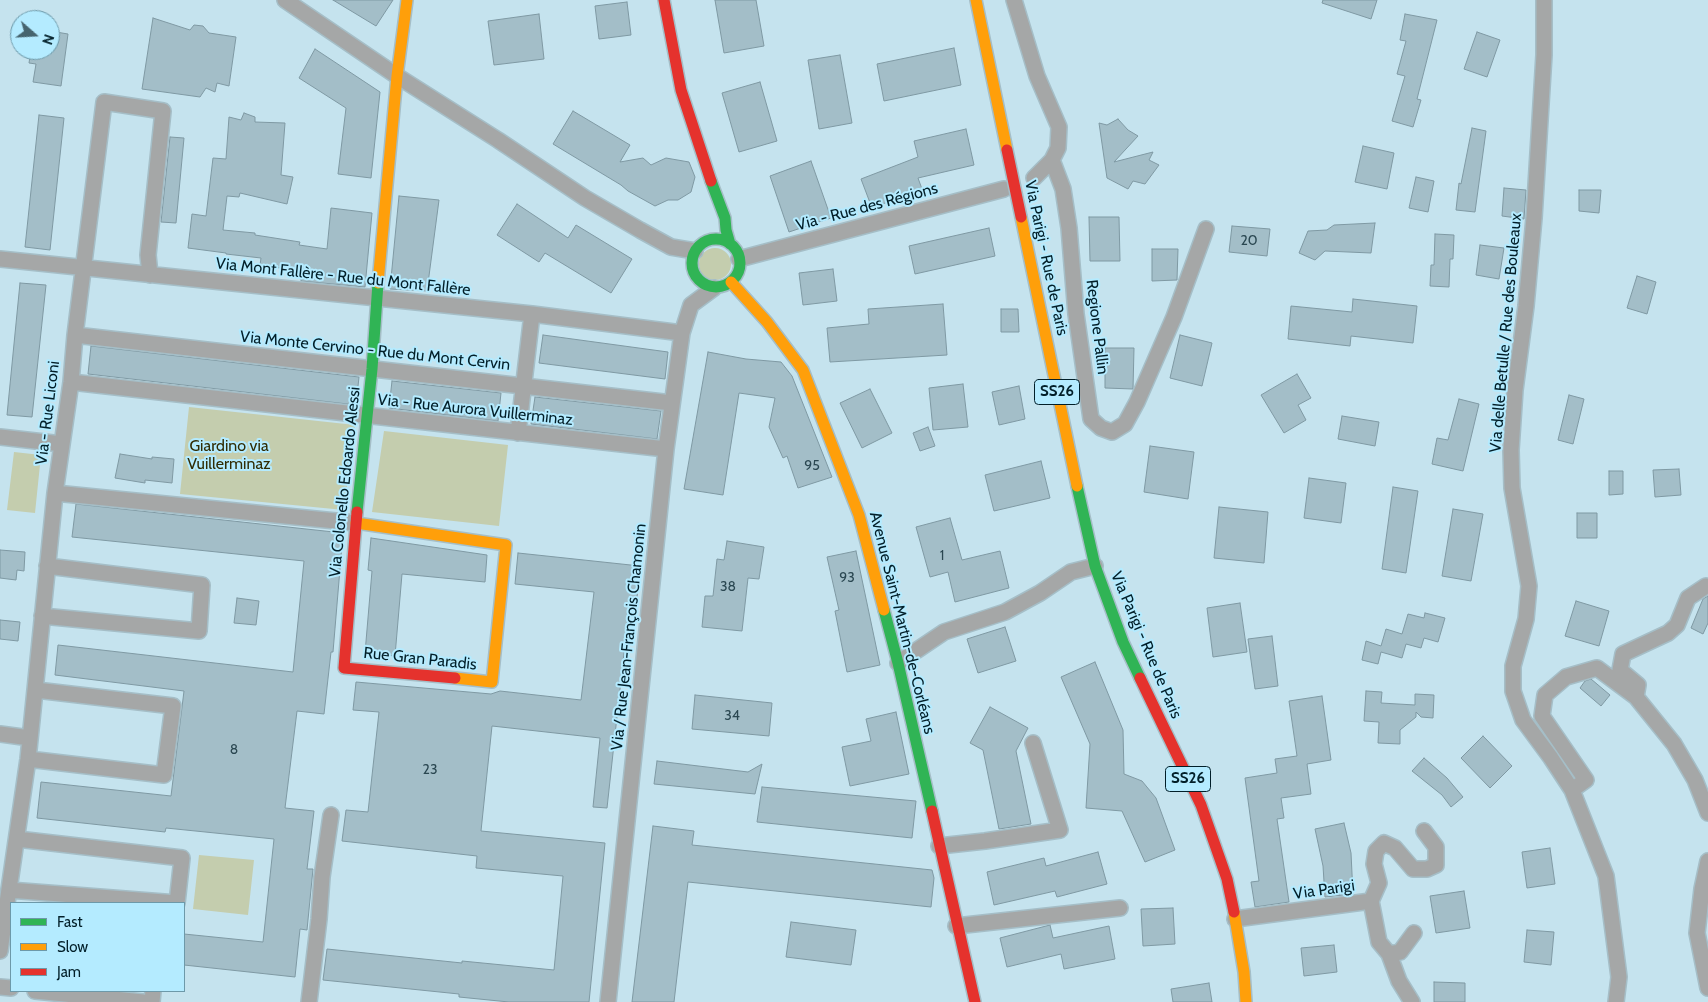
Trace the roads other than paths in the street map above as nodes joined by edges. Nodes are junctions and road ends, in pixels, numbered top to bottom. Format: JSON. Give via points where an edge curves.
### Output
{"nodes":[{"id":1,"x":285,"y":0,"type":"edge"},
{"id":2,"x":406,"y":0,"type":"edge"},
{"id":3,"x":664,"y":0,"type":"edge"},
{"id":4,"x":976,"y":0,"type":"edge"},
{"id":5,"x":1014,"y":0,"type":"edge"},
{"id":6,"x":1544,"y":0,"type":"edge"},
{"id":7,"x":397,"y":76,"type":"junction"},
{"id":8,"x":1052,"y":160,"type":"junction"},
{"id":9,"x":1034,"y":178,"type":"dead end"},
{"id":10,"x":1004,"y":189,"type":"dead end"},
{"id":11,"x":1206,"y":229,"type":"dead end"},
{"id":12,"x":730,"y":244,"type":"junction"},
{"id":13,"x":695,"y":251,"type":"junction"},
{"id":14,"x":0,"y":259,"type":"edge"},
{"id":15,"x":739,"y":259,"type":"junction"},
{"id":16,"x":84,"y":268,"type":"junction"},
{"id":17,"x":150,"y":275,"type":"junction"},
{"id":18,"x":731,"y":282,"type":"junction"},
{"id":19,"x":714,"y":288,"type":"junction"},
{"id":20,"x":376,"y":299,"type":"junction"},
{"id":21,"x":532,"y":314,"type":"junction"},
{"id":22,"x":682,"y":333,"type":"junction"},
{"id":23,"x":75,"y":334,"type":"junction"},
{"id":24,"x":372,"y":369,"type":"junction"},
{"id":25,"x":71,"y":382,"type":"junction"},
{"id":26,"x":524,"y":385,"type":"junction"},
{"id":27,"x":672,"y":403,"type":"junction"},
{"id":28,"x":368,"y":416,"type":"junction"},
{"id":29,"x":518,"y":433,"type":"junction"},
{"id":30,"x":0,"y":437,"type":"edge"},
{"id":31,"x":62,"y":444,"type":"junction"},
{"id":32,"x":666,"y":449,"type":"junction"},
{"id":33,"x":55,"y":493,"type":"junction"},
{"id":34,"x":356,"y":523,"type":"junction"},
{"id":35,"x":47,"y":566,"type":"junction"},
{"id":36,"x":1094,"y":566,"type":"junction"},
{"id":37,"x":1706,"y":586,"type":"dead end"},
{"id":38,"x":42,"y":616,"type":"junction"},
{"id":39,"x":898,"y":663,"type":"junction"},
{"id":40,"x":344,"y":668,"type":"joint"},
{"id":41,"x":36,"y":690,"type":"junction"},
{"id":42,"x":1636,"y":697,"type":"junction"},
{"id":43,"x":0,"y":734,"type":"edge"},
{"id":44,"x":30,"y":738,"type":"junction"},
{"id":45,"x":1033,"y":743,"type":"dead end"},
{"id":46,"x":28,"y":759,"type":"junction"},
{"id":47,"x":1572,"y":790,"type":"junction"},
{"id":48,"x":1708,"y":813,"type":"edge"},
{"id":49,"x":331,"y":815,"type":"dead end"},
{"id":50,"x":1424,"y":830,"type":"dead end"},
{"id":51,"x":17,"y":839,"type":"junction"},
{"id":52,"x":938,"y":846,"type":"junction"},
{"id":53,"x":1708,"y":861,"type":"edge"},
{"id":54,"x":9,"y":890,"type":"junction"},
{"id":55,"x":1371,"y":901,"type":"junction"},
{"id":56,"x":163,"y":902,"type":"edge"},
{"id":57,"x":177,"y":902,"type":"edge"},
{"id":58,"x":1120,"y":908,"type":"dead end"},
{"id":59,"x":1235,"y":919,"type":"junction"},
{"id":60,"x":956,"y":926,"type":"junction"},
{"id":61,"x":1414,"y":933,"type":"dead end"},
{"id":62,"x":0,"y":951,"type":"edge"},
{"id":63,"x":1389,"y":954,"type":"junction"},
{"id":64,"x":1708,"y":988,"type":"edge"},
{"id":65,"x":44,"y":992,"type":"edge"},
{"id":66,"x":144,"y":1002,"type":"edge"},
{"id":67,"x":309,"y":1002,"type":"edge"},
{"id":68,"x":608,"y":1002,"type":"edge"},
{"id":69,"x":975,"y":1002,"type":"edge"},
{"id":70,"x":1246,"y":1002,"type":"edge"},
{"id":71,"x":1412,"y":1002,"type":"edge"},
{"id":72,"x":1616,"y":1002,"type":"edge"}],
"edges":[{"from":1,"to":7,"type":"street"},
{"from":2,"to":7,"type":"street","name":"Via Colonello Edoardo Alessi"},
{"from":3,"to":12,"type":"street","via":[[681,90],[725,218]]},
{"from":4,"to":36,"type":"street","name":"Via Parigi - Rue de Paris","number":"SS26","bridge":true},
{"from":5,"to":8,"type":"street","via":[[1037,76],[1059,127],[1058,148]]},
{"from":6,"to":47,"type":"street","name":"Via delle Betulle / Rue des Bouleaux","via":[[1544,55],[1534,218],[1511,450],[1512,488],[1529,586],[1526,619],[1513,666],[1513,692],[1523,720]]},
{"from":7,"to":13,"type":"street","via":[[640,230],[671,247]]},
{"from":7,"to":20,"type":"street","name":"Via Colonello Edoardo Alessi"},
{"from":8,"to":9,"type":"street"},
{"from":8,"to":11,"type":"street","name":"Regione Pallin","via":[[1063,189],[1076,314],[1092,418],[1101,428],[1112,432],[1125,424],[1137,402],[1174,317]]},
{"from":10,"to":15,"type":"street","name":"Via - Rue des Régions"},
{"from":12,"to":13,"type":"street","via":[[712,240],[702,243]]},
{"from":12,"to":15,"type":"street"},
{"from":13,"to":19,"type":"street","via":[[691,262],[693,273],[702,283]]},
{"from":14,"to":16,"type":"street","name":"Via Mont Fallère - Rue du Mont Fallère"},
{"from":15,"to":18,"type":"street","via":[[738,272]]},
{"from":16,"to":17,"type":"street","name":"Via Mont Fallère - Rue du Mont Fallère"},
{"from":16,"to":17,"type":"street","name":"Via - Rue Liconi","via":[[104,102],[163,111],[148,255]]},
{"from":16,"to":23,"type":"street","name":"Via - Rue Liconi"},
{"from":17,"to":20,"type":"street","name":"Via Mont Fallère - Rue du Mont Fallère"},
{"from":18,"to":19,"type":"street"},
{"from":18,"to":39,"type":"street","name":"Avenue Saint-Martin-de-Corléans","via":[[767,322],[803,370],[859,515]]},
{"from":19,"to":22,"type":"street","name":"Via / Rue Jean-François Chamonin","via":[[691,305]]},
{"from":20,"to":21,"type":"street","name":"Via Mont Fallère - Rue du Mont Fallère"},
{"from":20,"to":24,"type":"street","name":"Via Colonello Edoardo Alessi"},
{"from":21,"to":22,"type":"street","name":"Via Mont Fallère - Rue du Mont Fallère"},
{"from":21,"to":26,"type":"street"},
{"from":22,"to":27,"type":"street","name":"Via / Rue Jean-François Chamonin"},
{"from":23,"to":24,"type":"street","name":"Via Monte Cervino - Rue du Mont Cervin"},
{"from":23,"to":25,"type":"street","name":"Via - Rue Liconi"},
{"from":24,"to":26,"type":"street","name":"Via Monte Cervino - Rue du Mont Cervin"},
{"from":24,"to":28,"type":"street","name":"Via Colonello Edoardo Alessi"},
{"from":25,"to":28,"type":"street","name":"Via - Rue Aurora Vuillerminaz"},
{"from":25,"to":31,"type":"street","name":"Via - Rue Liconi"},
{"from":26,"to":27,"type":"street","name":"Via Monte Cervino - Rue du Mont Cervin"},
{"from":26,"to":29,"type":"street"},
{"from":27,"to":32,"type":"street","name":"Via / Rue Jean-François Chamonin"},
{"from":28,"to":29,"type":"street","name":"Via - Rue Aurora Vuillerminaz"},
{"from":28,"to":34,"type":"street","name":"Via Colonello Edoardo Alessi"},
{"from":29,"to":32,"type":"street","name":"Via - Rue Aurora Vuillerminaz"},
{"from":30,"to":31,"type":"street"},
{"from":31,"to":33,"type":"street","name":"Via - Rue Liconi"},
{"from":32,"to":68,"type":"street","name":"Via / Rue Jean-François Chamonin"},
{"from":33,"to":34,"type":"street"},
{"from":33,"to":35,"type":"street","name":"Via - Rue Liconi"},
{"from":34,"to":40,"type":"street","name":"Via Colonello Edoardo Alessi"},
{"from":34,"to":40,"type":"street","name":"Rue Gran Paradis","via":[[506,545],[492,682]]},
{"from":35,"to":38,"type":"street","name":"Via - Rue Liconi"},
{"from":35,"to":38,"type":"street","via":[[202,585],[199,631]]},
{"from":36,"to":39,"type":"street","via":[[1071,572],[1005,612],[944,632]]},
{"from":36,"to":59,"type":"street","name":"Via Parigi - Rue de Paris","number":"SS26","via":[[1124,642],[1201,805],[1227,880]]},
{"from":37,"to":42,"type":"street","via":[[1688,598],[1677,625],[1668,633],[1623,654],[1620,670],[1638,685]]},
{"from":38,"to":41,"type":"street","name":"Via - Rue Liconi"},
{"from":39,"to":52,"type":"street","name":"Avenue Saint-Martin-de-Corléans"},
{"from":41,"to":44,"type":"street","name":"Via - Rue Liconi"},
{"from":41,"to":46,"type":"street","via":[[173,706],[164,775]]},
{"from":42,"to":47,"type":"street","via":[[1597,668],[1566,677],[1545,695],[1542,716],[1586,780]]},
{"from":42,"to":48,"type":"street","via":[[1674,744],[1695,780]]},
{"from":43,"to":44,"type":"street"},
{"from":44,"to":46,"type":"street","name":"Via - Rue Liconi"},
{"from":45,"to":52,"type":"street","via":[[1060,830]]},
{"from":46,"to":51,"type":"street","name":"Via - Rue Liconi"},
{"from":47,"to":72,"type":"street","name":"Via delle Betulle / Rue des Bouleaux","via":[[1606,876],[1619,977]]},
{"from":49,"to":67,"type":"street"},
{"from":50,"to":55,"type":"street","name":"Via Parigi","via":[[1436,846],[1436,865],[1413,869],[1395,848],[1384,843],[1376,850],[1374,864],[1379,883]]},
{"from":51,"to":54,"type":"street","name":"Via - Rue Liconi"},
{"from":51,"to":57,"type":"street","via":[[182,858]]},
{"from":52,"to":60,"type":"street","name":"Avenue Saint-Martin-de-Corléans"},
{"from":53,"to":64,"type":"street","via":[[1697,933]]},
{"from":54,"to":56,"type":"street"},
{"from":54,"to":62,"type":"street","name":"Via - Rue Liconi"},
{"from":55,"to":59,"type":"street","name":"Via Parigi"},
{"from":55,"to":63,"type":"street","via":[[1379,942]]},
{"from":58,"to":60,"type":"street"},
{"from":59,"to":70,"type":"street","name":"Via Parigi - Rue de Paris","number":"SS26"},
{"from":60,"to":69,"type":"street","name":"Avenue Saint-Martin-de-Corléans"},
{"from":61,"to":63,"type":"street","via":[[1400,952]]},
{"from":63,"to":71,"type":"street","via":[[1399,981]]},
{"from":65,"to":66,"type":"street"}]}
